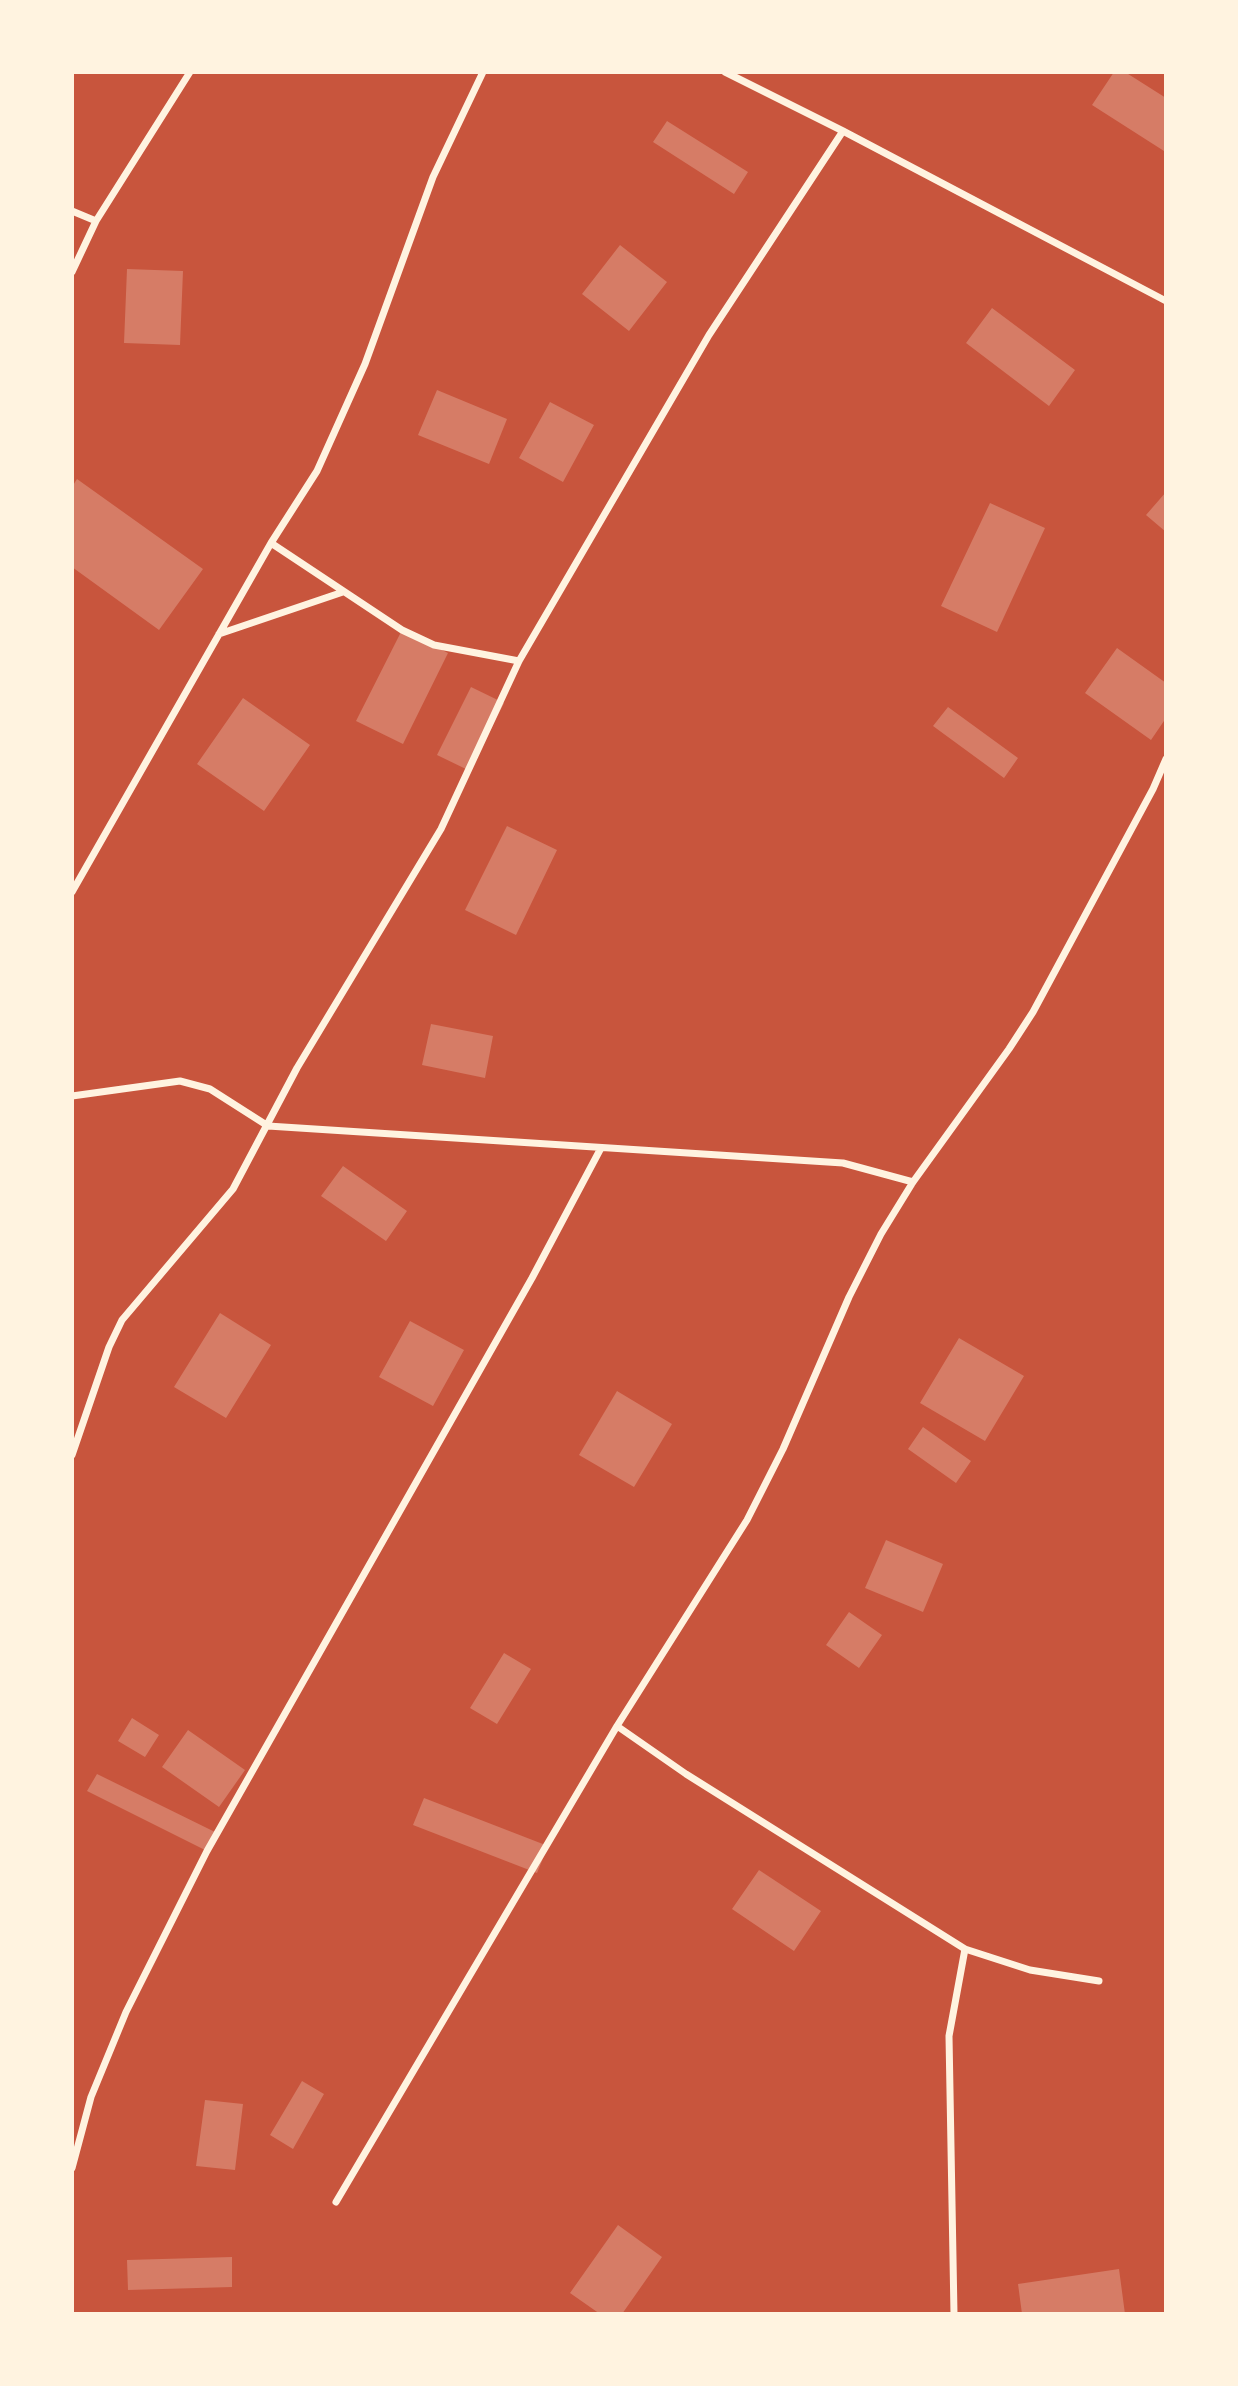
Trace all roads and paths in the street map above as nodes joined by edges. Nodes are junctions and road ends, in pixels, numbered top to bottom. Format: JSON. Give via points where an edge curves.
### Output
{"nodes":[{"id":1,"x":190,"y":72,"type":"edge"},
{"id":2,"x":483,"y":72,"type":"edge"},
{"id":3,"x":725,"y":72,"type":"edge"},
{"id":4,"x":843,"y":131,"type":"junction"},
{"id":5,"x":72,"y":211,"type":"edge"},
{"id":6,"x":96,"y":220,"type":"junction"},
{"id":7,"x":72,"y":272,"type":"edge"},
{"id":8,"x":1166,"y":301,"type":"edge"},
{"id":9,"x":271,"y":543,"type":"junction"},
{"id":10,"x":343,"y":592,"type":"junction"},
{"id":11,"x":219,"y":634,"type":"junction"},
{"id":12,"x":519,"y":662,"type":"junction"},
{"id":13,"x":1166,"y":759,"type":"edge"},
{"id":14,"x":72,"y":892,"type":"edge"},
{"id":15,"x":72,"y":1096,"type":"edge"},
{"id":16,"x":268,"y":1125,"type":"junction"},
{"id":17,"x":601,"y":1148,"type":"junction"},
{"id":18,"x":913,"y":1182,"type":"junction"},
{"id":19,"x":72,"y":1455,"type":"edge"},
{"id":20,"x":617,"y":1726,"type":"junction"},
{"id":21,"x":965,"y":1949,"type":"junction"},
{"id":22,"x":1099,"y":1981,"type":"dead end"},
{"id":23,"x":72,"y":2168,"type":"edge"},
{"id":24,"x":336,"y":2202,"type":"dead end"},
{"id":25,"x":954,"y":2314,"type":"edge"}],
"edges":[{"from":1,"to":6,"type":"street"},
{"from":2,"to":9,"type":"street","via":[[433,177],[365,364],[317,471]]},
{"from":3,"to":4,"type":"street"},
{"from":4,"to":8,"type":"street"},
{"from":4,"to":12,"type":"street","via":[[709,335]]},
{"from":5,"to":6,"type":"street"},
{"from":6,"to":7,"type":"street"},
{"from":9,"to":10,"type":"street"},
{"from":9,"to":11,"type":"street"},
{"from":10,"to":11,"type":"street"},
{"from":10,"to":12,"type":"street","via":[[433,645]]},
{"from":11,"to":14,"type":"street"},
{"from":12,"to":16,"type":"street","via":[[441,830],[297,1068]]},
{"from":13,"to":18,"type":"street","via":[[1033,1012]]},
{"from":15,"to":16,"type":"street","via":[[180,1081],[210,1089]]},
{"from":16,"to":17,"type":"street"},
{"from":16,"to":19,"type":"street","via":[[233,1189],[122,1320]]},
{"from":17,"to":18,"type":"street","via":[[843,1163]]},
{"from":17,"to":23,"type":"street","via":[[206,1851],[126,2012],[91,2097]]},
{"from":18,"to":20,"type":"street","via":[[849,1297],[747,1520]]},
{"from":20,"to":21,"type":"street"},
{"from":20,"to":24,"type":"street"},
{"from":21,"to":22,"type":"street","via":[[1030,1970]]},
{"from":21,"to":25,"type":"street","via":[[949,2036]]}]}
